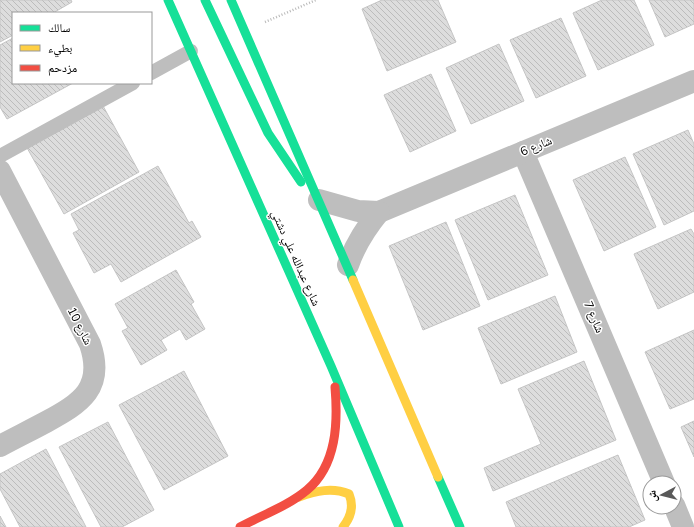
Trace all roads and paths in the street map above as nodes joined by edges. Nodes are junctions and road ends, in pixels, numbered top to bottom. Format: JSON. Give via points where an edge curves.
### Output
{"nodes":[{"id":1,"x":168,"y":0,"type":"edge"},
{"id":2,"x":205,"y":0,"type":"edge"},
{"id":3,"x":231,"y":0,"type":"edge"},
{"id":4,"x":316,"y":0,"type":"edge"},
{"id":5,"x":245,"y":30,"type":"junction"},
{"id":6,"x":191,"y":51,"type":"junction"},
{"id":7,"x":152,"y":72,"type":"edge"},
{"id":8,"x":694,"y":81,"type":"edge"},
{"id":9,"x":131,"y":84,"type":"edge"},
{"id":10,"x":523,"y":152,"type":"junction"},
{"id":11,"x":0,"y":156,"type":"edge"},
{"id":12,"x":0,"y":171,"type":"edge"},
{"id":13,"x":319,"y":200,"type":"junction"},
{"id":14,"x":379,"y":212,"type":"junction"},
{"id":15,"x":348,"y":265,"type":"junction"},
{"id":16,"x":331,"y":366,"type":"junction"},
{"id":17,"x":0,"y":446,"type":"edge"},
{"id":18,"x":661,"y":475,"type":"edge"},
{"id":19,"x":292,"y":500,"type":"junction"},
{"id":20,"x":678,"y":515,"type":"edge"},
{"id":21,"x":240,"y":527,"type":"edge"},
{"id":22,"x":343,"y":527,"type":"edge"},
{"id":23,"x":399,"y":527,"type":"edge"},
{"id":24,"x":460,"y":527,"type":"edge"},
{"id":25,"x":683,"y":527,"type":"edge"}],
"edges":[{"from":1,"to":6,"type":"main road","name":"شارع عبدالله علي دشتي"},
{"from":2,"to":13,"type":"main road","via":[[268,133],[298,178]]},
{"from":3,"to":5,"type":"main road"},
{"from":4,"to":5,"type":"path"},
{"from":5,"to":13,"type":"main road"},
{"from":6,"to":7,"type":"lane"},
{"from":6,"to":16,"type":"main road","name":"شارع عبدالله علي دشتي"},
{"from":8,"to":10,"type":"street","name":"شارع 6"},
{"from":9,"to":11,"type":"lane"},
{"from":10,"to":14,"type":"street","name":"شارع 6"},
{"from":10,"to":18,"type":"street","name":"شارع 7"},
{"from":12,"to":17,"type":"street","name":"شارع 10","via":[[90,344],[95,366],[90,389],[77,404]]},
{"from":13,"to":14,"type":"street","name":"شارع 6","via":[[358,211]]},
{"from":13,"to":15,"type":"main road"},
{"from":14,"to":15,"type":"street","name":"شارع 6","via":[[355,246]]},
{"from":15,"to":24,"type":"main road"},
{"from":16,"to":19,"type":"main road","via":[[336,399],[331,451],[326,465],[314,483]]},
{"from":16,"to":23,"type":"main road","name":"شارع عبدالله علي دشتي"},
{"from":19,"to":21,"type":"main road"},
{"from":19,"to":22,"type":"main road","via":[[330,490],[349,494],[352,507]]},
{"from":20,"to":25,"type":"street"}]}
